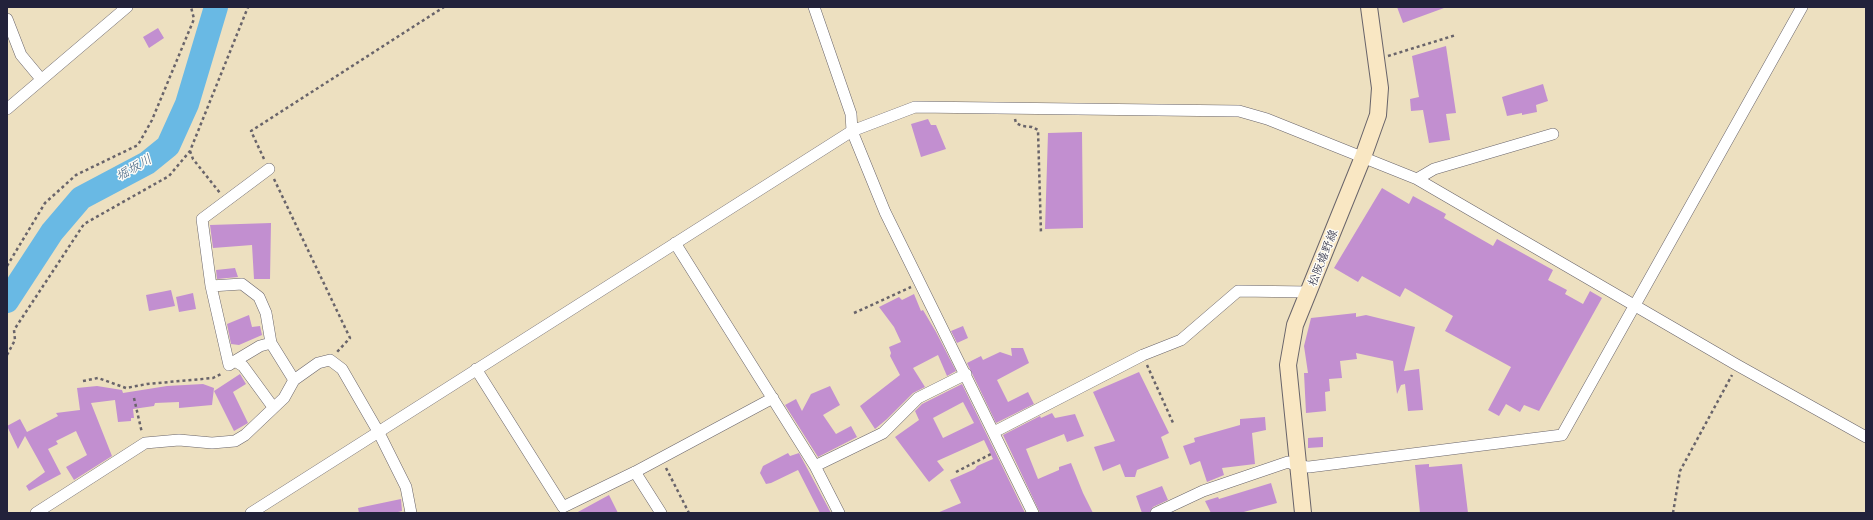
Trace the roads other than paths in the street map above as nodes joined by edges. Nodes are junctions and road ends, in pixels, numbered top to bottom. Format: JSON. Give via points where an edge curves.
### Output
{"nodes":[{"id":1,"x":127,"y":7,"type":"edge"},
{"id":2,"x":814,"y":7,"type":"edge"},
{"id":3,"x":1369,"y":7,"type":"edge"},
{"id":4,"x":1802,"y":7,"type":"edge"},
{"id":5,"x":7,"y":19,"type":"edge"},
{"id":6,"x":41,"y":79,"type":"junction"},
{"id":7,"x":7,"y":109,"type":"edge"},
{"id":8,"x":852,"y":131,"type":"junction"},
{"id":9,"x":1553,"y":134,"type":"dead end"},
{"id":10,"x":1363,"y":157,"type":"junction"},
{"id":11,"x":269,"y":169,"type":"road end"},
{"id":12,"x":1418,"y":180,"type":"junction"},
{"id":13,"x":675,"y":243,"type":"junction"},
{"id":14,"x":211,"y":286,"type":"junction"},
{"id":15,"x":1308,"y":292,"type":"junction"},
{"id":16,"x":1634,"y":304,"type":"junction"},
{"id":17,"x":271,"y":343,"type":"junction"},
{"id":18,"x":232,"y":363,"type":"junction"},
{"id":19,"x":476,"y":369,"type":"junction"},
{"id":20,"x":966,"y":374,"type":"junction"},
{"id":21,"x":294,"y":380,"type":"junction"},
{"id":22,"x":773,"y":398,"type":"junction"},
{"id":23,"x":273,"y":407,"type":"junction"},
{"id":24,"x":994,"y":432,"type":"junction"},
{"id":25,"x":379,"y":433,"type":"junction"},
{"id":26,"x":1866,"y":437,"type":"edge"},
{"id":27,"x":815,"y":466,"type":"junction"},
{"id":28,"x":1297,"y":466,"type":"junction"},
{"id":29,"x":635,"y":472,"type":"junction"},
{"id":30,"x":565,"y":510,"type":"edge"},
{"id":31,"x":36,"y":513,"type":"edge"},
{"id":32,"x":250,"y":513,"type":"edge"},
{"id":33,"x":411,"y":513,"type":"edge"},
{"id":34,"x":661,"y":513,"type":"edge"},
{"id":35,"x":840,"y":513,"type":"edge"},
{"id":36,"x":1033,"y":513,"type":"edge"},
{"id":37,"x":1156,"y":513,"type":"edge"},
{"id":38,"x":1303,"y":513,"type":"edge"}],
"edges":[{"from":1,"to":6,"type":"street"},
{"from":2,"to":8,"type":"street","via":[[851,114]]},
{"from":3,"to":10,"type":"main road","name":"松阪嬉野線","via":[[1380,88],[1378,115]]},
{"from":4,"to":16,"type":"street"},
{"from":5,"to":6,"type":"street","via":[[21,55]]},
{"from":6,"to":7,"type":"street"},
{"from":8,"to":10,"type":"street","via":[[915,107],[1239,111],[1267,119]]},
{"from":8,"to":13,"type":"street"},
{"from":8,"to":20,"type":"street","via":[[885,212]]},
{"from":9,"to":12,"type":"street","via":[[1434,169]]},
{"from":10,"to":12,"type":"street"},
{"from":10,"to":15,"type":"main road","name":"松阪嬉野線"},
{"from":11,"to":14,"type":"street","via":[[202,219]]},
{"from":12,"to":16,"type":"street"},
{"from":13,"to":19,"type":"street"},
{"from":13,"to":22,"type":"street"},
{"from":14,"to":17,"type":"street","via":[[242,284],[259,297],[266,313]]},
{"from":14,"to":18,"type":"street"},
{"from":15,"to":24,"type":"street","via":[[1238,292],[1181,340],[1143,356]]},
{"from":15,"to":28,"type":"main road","name":"松阪嬉野線","via":[[1295,325],[1288,365]]},
{"from":16,"to":26,"type":"street"},
{"from":16,"to":28,"type":"street","via":[[1562,435],[1309,467]]},
{"from":17,"to":18,"type":"street","via":[[260,346]]},
{"from":17,"to":21,"type":"street"},
{"from":18,"to":23,"type":"street","via":[[243,366]]},
{"from":19,"to":25,"type":"street"},
{"from":19,"to":30,"type":"street"},
{"from":20,"to":24,"type":"street"},
{"from":20,"to":27,"type":"street","via":[[918,398],[883,433]]},
{"from":21,"to":23,"type":"street","via":[[284,398]]},
{"from":21,"to":25,"type":"street","via":[[318,363],[330,360],[342,369]]},
{"from":22,"to":27,"type":"street"},
{"from":22,"to":29,"type":"street"},
{"from":23,"to":31,"type":"street","via":[[245,435],[235,441],[212,443],[179,440],[145,443]]},
{"from":24,"to":36,"type":"street"},
{"from":25,"to":32,"type":"street"},
{"from":25,"to":33,"type":"street","via":[[406,487]]},
{"from":27,"to":35,"type":"street"},
{"from":28,"to":37,"type":"street","via":[[1288,462],[1203,491]]},
{"from":28,"to":38,"type":"main road","name":"松阪嬉野線"},
{"from":29,"to":30,"type":"street"},
{"from":29,"to":34,"type":"street"}]}
